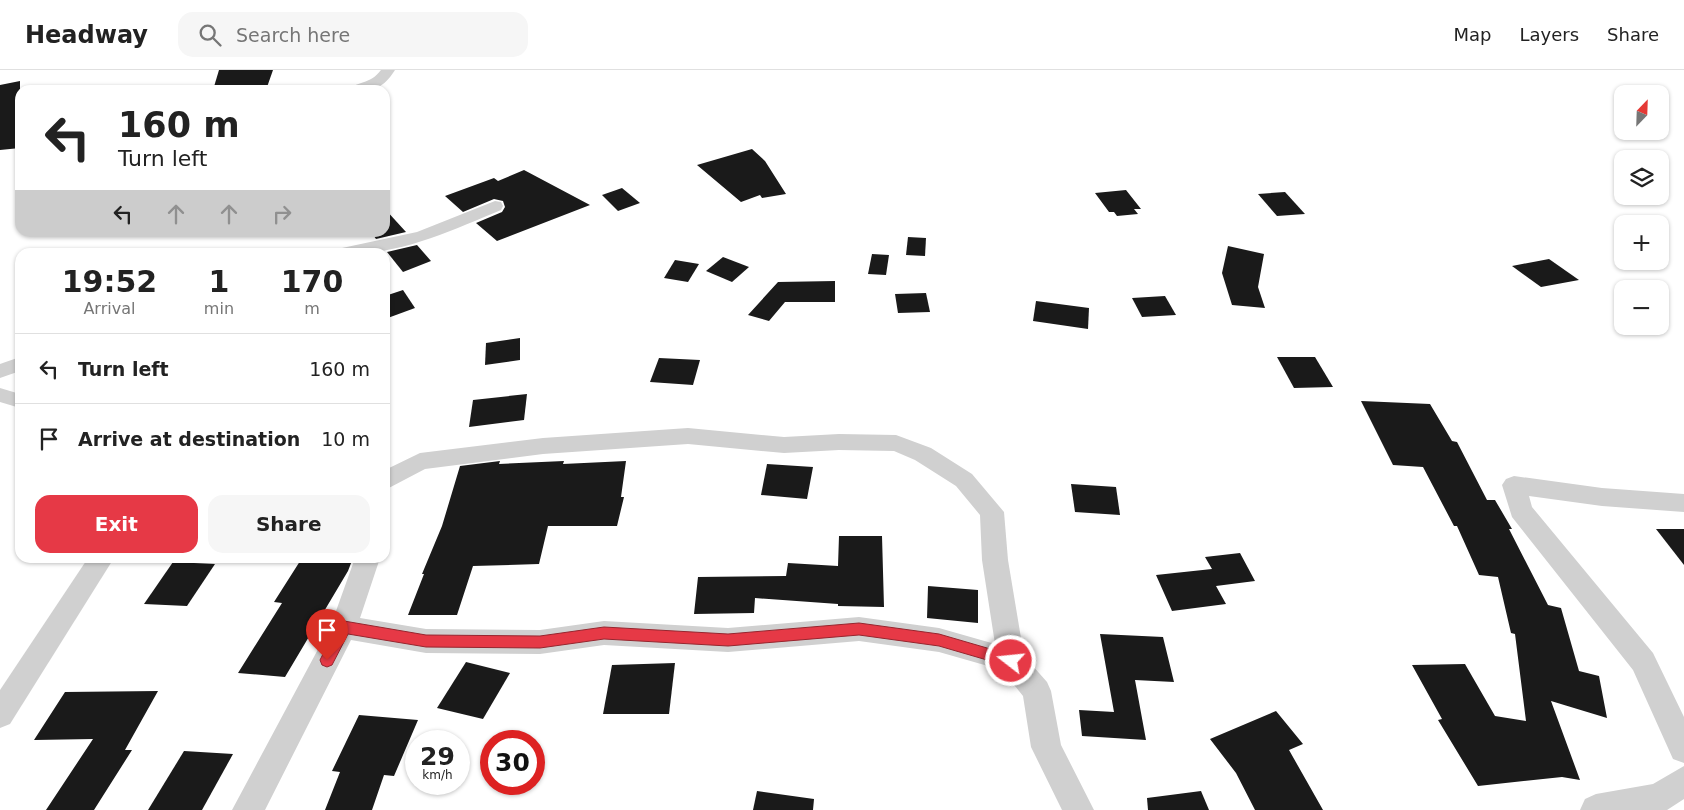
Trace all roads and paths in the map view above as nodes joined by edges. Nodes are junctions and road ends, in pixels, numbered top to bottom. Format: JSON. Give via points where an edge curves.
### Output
{"nodes":[{"id":1,"x":388,"y":70,"type":"edge"},
{"id":2,"x":372,"y":85,"type":"edge"},
{"id":3,"x":495,"y":206,"type":"dead end"},
{"id":4,"x":366,"y":248,"type":"edge"},
{"id":5,"x":15,"y":366,"type":"edge"},
{"id":6,"x":0,"y":371,"type":"edge"},
{"id":7,"x":0,"y":395,"type":"edge"},
{"id":8,"x":15,"y":400,"type":"edge"},
{"id":9,"x":390,"y":478,"type":"edge"},
{"id":10,"x":1684,"y":504,"type":"edge"},
{"id":11,"x":98,"y":563,"type":"edge"},
{"id":12,"x":366,"y":563,"type":"edge"},
{"id":13,"x":344,"y":627,"type":"junction"},
{"id":14,"x":1011,"y":661,"type":"junction"},
{"id":15,"x":0,"y":715,"type":"edge"},
{"id":16,"x":1684,"y":749,"type":"edge"},
{"id":17,"x":1684,"y":781,"type":"edge"},
{"id":18,"x":248,"y":810,"type":"edge"},
{"id":19,"x":1078,"y":810,"type":"edge"},
{"id":20,"x":1596,"y":810,"type":"edge"}],
"edges":[{"from":1,"to":2,"type":"street","via":[[382,80]]},
{"from":3,"to":4,"type":"street","via":[[422,236]]},
{"from":5,"to":6,"type":"street"},
{"from":7,"to":8,"type":"street"},
{"from":9,"to":14,"type":"street","via":[[420,462],[552,446],[688,436],[784,445],[896,443],[923,454],[964,480],[992,512],[995,560]]},
{"from":10,"to":16,"type":"street","via":[[1602,498],[1514,485],[1521,510],[1643,662]]},
{"from":11,"to":15,"type":"street"},
{"from":12,"to":13,"type":"street"},
{"from":13,"to":14,"type":"street","via":[[426,641],[540,642],[604,633],[728,640],[859,629],[939,640]]},
{"from":13,"to":18,"type":"street"},
{"from":14,"to":19,"type":"street","via":[[1036,691],[1046,747]]},
{"from":17,"to":20,"type":"street","via":[[1659,798]]}]}
